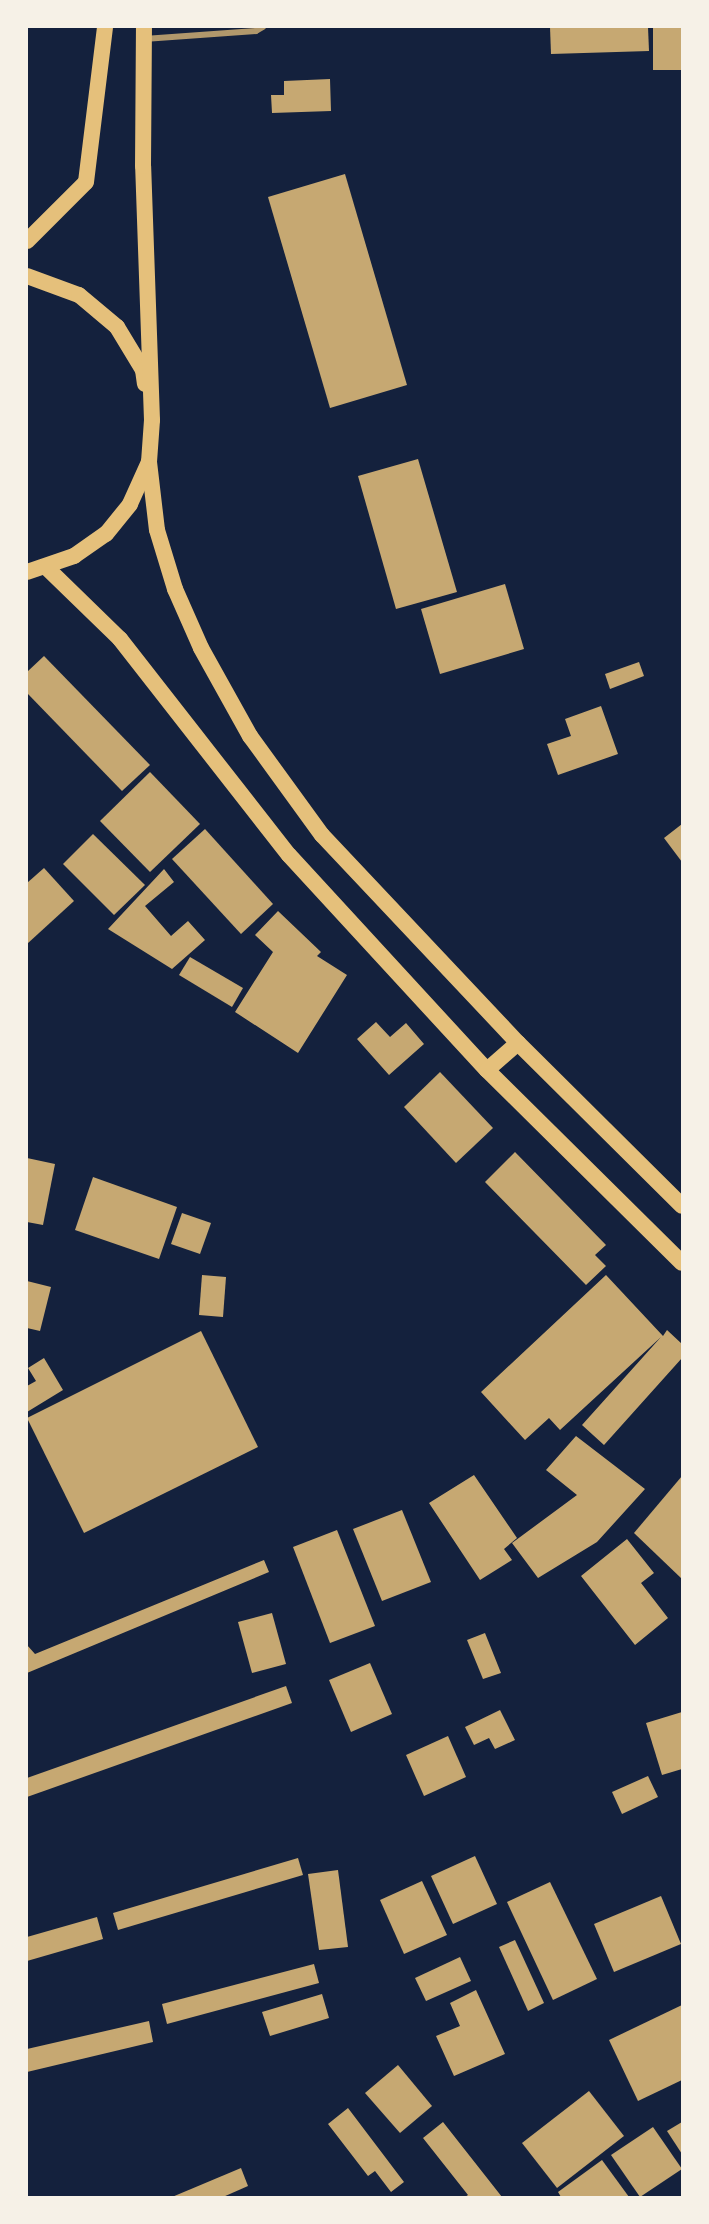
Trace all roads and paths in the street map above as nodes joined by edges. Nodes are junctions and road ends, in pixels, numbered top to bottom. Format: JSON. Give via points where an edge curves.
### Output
{"nodes":[{"id":1,"x":105,"y":27,"type":"edge"},
{"id":2,"x":263,"y":27,"type":"edge"},
{"id":3,"x":144,"y":33,"type":"edge"},
{"id":4,"x":27,"y":241,"type":"edge"},
{"id":5,"x":27,"y":276,"type":"edge"},
{"id":6,"x":152,"y":420,"type":"junction"},
{"id":7,"x":148,"y":462,"type":"junction"},
{"id":8,"x":47,"y":568,"type":"junction"},
{"id":9,"x":27,"y":572,"type":"edge"},
{"id":10,"x":518,"y":1043,"type":"junction"},
{"id":11,"x":488,"y":1070,"type":"junction"},
{"id":12,"x":682,"y":1206,"type":"edge"},
{"id":13,"x":682,"y":1263,"type":"edge"}],
"edges":[{"from":1,"to":4,"type":"highway","via":[[86,182]]},
{"from":2,"to":3,"type":"street","via":[[256,31]]},
{"from":3,"to":6,"type":"highway"},
{"from":5,"to":6,"type":"highway","via":[[80,295],[117,327],[143,370]]},
{"from":6,"to":7,"type":"highway"},
{"from":7,"to":8,"type":"highway","via":[[130,504],[106,534],[74,556]]},
{"from":7,"to":10,"type":"highway","via":[[157,530],[176,589],[201,648],[250,736],[322,835]]},
{"from":8,"to":9,"type":"highway"},
{"from":8,"to":11,"type":"highway","via":[[120,639],[289,855]]},
{"from":10,"to":11,"type":"highway"},
{"from":10,"to":12,"type":"highway"},
{"from":11,"to":13,"type":"highway"}]}
